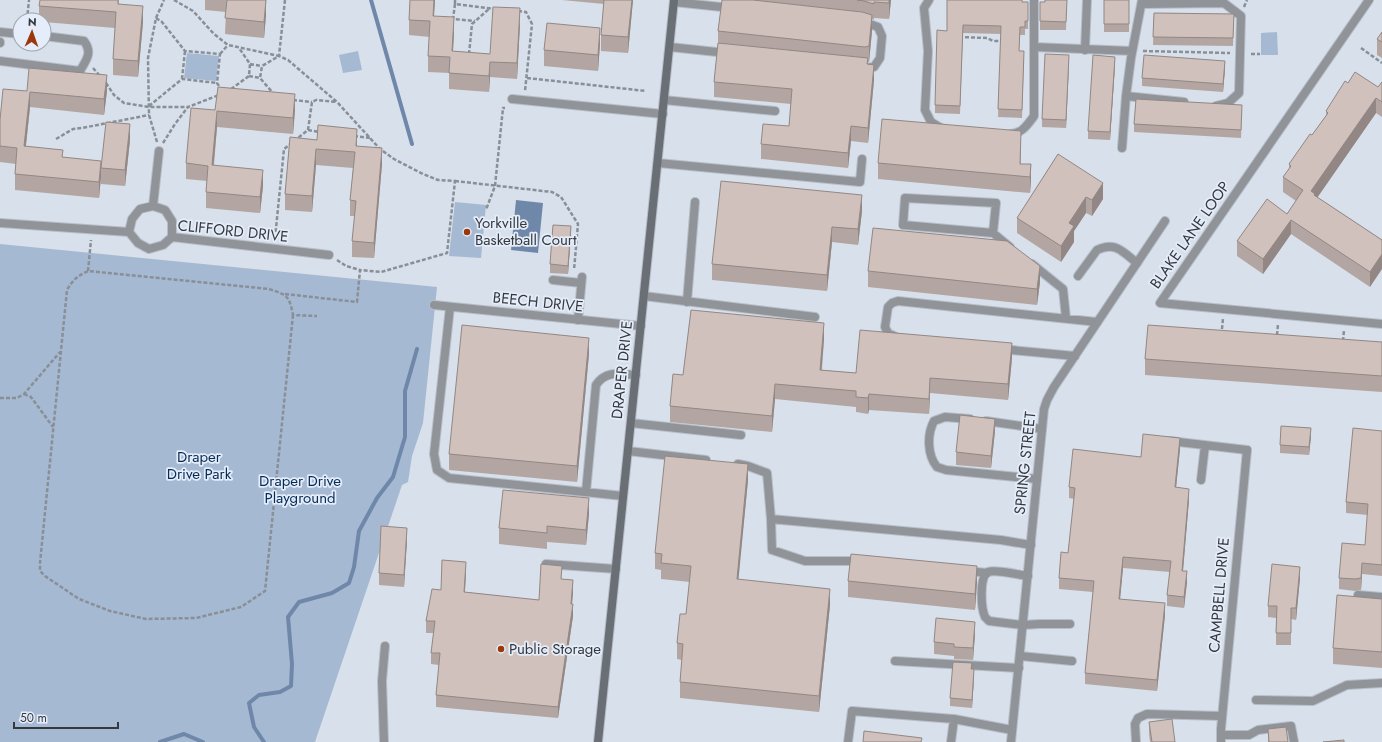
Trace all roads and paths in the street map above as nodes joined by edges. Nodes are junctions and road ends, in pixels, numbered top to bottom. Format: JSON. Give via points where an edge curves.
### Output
{"nodes":[{"id":1,"x":29,"y":0,"type":"edge"},
{"id":2,"x":164,"y":0,"type":"edge"},
{"id":3,"x":174,"y":0,"type":"edge"},
{"id":4,"x":285,"y":0,"type":"edge"},
{"id":5,"x":455,"y":0,"type":"edge"},
{"id":6,"x":929,"y":0,"type":"edge"},
{"id":7,"x":1034,"y":0,"type":"edge"},
{"id":8,"x":1087,"y":0,"type":"edge"},
{"id":9,"x":1369,"y":0,"type":"edge"},
{"id":10,"x":674,"y":1,"type":"edge"},
{"id":11,"x":1142,"y":2,"type":"edge"},
{"id":12,"x":455,"y":4,"type":"junction"},
{"id":13,"x":490,"y":8,"type":"junction"},
{"id":14,"x":498,"y":9,"type":"edge"},
{"id":15,"x":739,"y":9,"type":"edge"},
{"id":16,"x":512,"y":11,"type":"edge"},
{"id":17,"x":28,"y":12,"type":"edge"},
{"id":18,"x":156,"y":18,"type":"junction"},
{"id":19,"x":475,"y":21,"type":"junction"},
{"id":20,"x":855,"y":21,"type":"edge"},
{"id":21,"x":0,"y":32,"type":"edge"},
{"id":22,"x":12,"y":33,"type":"edge"},
{"id":23,"x":52,"y":37,"type":"edge"},
{"id":24,"x":958,"y":37,"type":"edge"},
{"id":25,"x":1006,"y":41,"type":"edge"},
{"id":26,"x":228,"y":45,"type":"junction"},
{"id":27,"x":670,"y":47,"type":"junction"},
{"id":28,"x":1034,"y":47,"type":"junction"},
{"id":29,"x":239,"y":48,"type":"junction"},
{"id":30,"x":1360,"y":48,"type":"dead end"},
{"id":31,"x":1085,"y":50,"type":"junction"},
{"id":32,"x":185,"y":51,"type":"junction"},
{"id":33,"x":1136,"y":51,"type":"junction"},
{"id":34,"x":1232,"y":53,"type":"dead end"},
{"id":35,"x":220,"y":54,"type":"junction"},
{"id":36,"x":469,"y":54,"type":"edge"},
{"id":37,"x":736,"y":54,"type":"edge"},
{"id":38,"x":1248,"y":54,"type":"dead end"},
{"id":39,"x":1260,"y":54,"type":"dead end"},
{"id":40,"x":279,"y":56,"type":"junction"},
{"id":41,"x":0,"y":62,"type":"edge"},
{"id":42,"x":85,"y":62,"type":"junction"},
{"id":43,"x":1382,"y":63,"type":"edge"},
{"id":44,"x":250,"y":64,"type":"junction"},
{"id":45,"x":262,"y":66,"type":"junction"},
{"id":46,"x":858,"y":68,"type":"edge"},
{"id":47,"x":249,"y":76,"type":"junction"},
{"id":48,"x":260,"y":78,"type":"junction"},
{"id":49,"x":527,"y":78,"type":"junction"},
{"id":50,"x":182,"y":79,"type":"junction"},
{"id":51,"x":217,"y":83,"type":"junction"},
{"id":52,"x":646,"y":91,"type":"dead end"},
{"id":53,"x":221,"y":94,"type":"edge"},
{"id":54,"x":1126,"y":96,"type":"junction"},
{"id":55,"x":278,"y":98,"type":"edge"},
{"id":56,"x":512,"y":98,"type":"joint"},
{"id":57,"x":291,"y":100,"type":"edge"},
{"id":58,"x":524,"y":100,"type":"junction"},
{"id":59,"x":664,"y":100,"type":"junction"},
{"id":60,"x":312,"y":102,"type":"junction"},
{"id":61,"x":337,"y":102,"type":"junction"},
{"id":62,"x":1195,"y":103,"type":"edge"},
{"id":63,"x":1210,"y":105,"type":"edge"},
{"id":64,"x":149,"y":106,"type":"junction"},
{"id":65,"x":188,"y":107,"type":"junction"},
{"id":66,"x":775,"y":111,"type":"dead end"},
{"id":67,"x":663,"y":114,"type":"junction"},
{"id":68,"x":149,"y":115,"type":"junction"},
{"id":69,"x":950,"y":129,"type":"edge"},
{"id":70,"x":308,"y":130,"type":"junction"},
{"id":71,"x":324,"y":132,"type":"edge"},
{"id":72,"x":1005,"y":134,"type":"edge"},
{"id":73,"x":348,"y":135,"type":"edge"},
{"id":74,"x":371,"y":138,"type":"junction"},
{"id":75,"x":56,"y":139,"type":"dead end"},
{"id":76,"x":1122,"y":148,"type":"dead end"},
{"id":77,"x":159,"y":151,"type":"junction"},
{"id":78,"x":862,"y":159,"type":"dead end"},
{"id":79,"x":658,"y":163,"type":"junction"},
{"id":80,"x":455,"y":181,"type":"junction"},
{"id":81,"x":495,"y":186,"type":"junction"},
{"id":82,"x":695,"y":202,"type":"dead end"},
{"id":83,"x":153,"y":206,"type":"junction"},
{"id":84,"x":486,"y":208,"type":"dead end"},
{"id":85,"x":1165,"y":221,"type":"dead end"},
{"id":86,"x":0,"y":222,"type":"edge"},
{"id":87,"x":92,"y":229,"type":"junction"},
{"id":88,"x":129,"y":232,"type":"junction"},
{"id":89,"x":993,"y":234,"type":"junction"},
{"id":90,"x":172,"y":237,"type":"junction"},
{"id":91,"x":274,"y":248,"type":"junction"},
{"id":92,"x":329,"y":255,"type":"joint"},
{"id":93,"x":1137,"y":263,"type":"junction"},
{"id":94,"x":360,"y":270,"type":"junction"},
{"id":95,"x":88,"y":271,"type":"junction"},
{"id":96,"x":1078,"y":276,"type":"dead end"},
{"id":97,"x":553,"y":280,"type":"dead end"},
{"id":98,"x":579,"y":280,"type":"junction"},
{"id":99,"x":285,"y":294,"type":"junction"},
{"id":100,"x":644,"y":296,"type":"junction"},
{"id":101,"x":687,"y":302,"type":"junction"},
{"id":102,"x":434,"y":305,"type":"dead end"},
{"id":103,"x":450,"y":307,"type":"junction"},
{"id":104,"x":293,"y":315,"type":"junction"},
{"id":105,"x":317,"y":316,"type":"dead end"},
{"id":106,"x":815,"y":317,"type":"dead end"},
{"id":107,"x":1066,"y":318,"type":"junction"},
{"id":108,"x":578,"y":320,"type":"junction"},
{"id":109,"x":1097,"y":322,"type":"junction"},
{"id":110,"x":1382,"y":324,"type":"edge"},
{"id":111,"x":641,"y":326,"type":"junction"},
{"id":112,"x":906,"y":339,"type":"edge"},
{"id":113,"x":992,"y":348,"type":"edge"},
{"id":114,"x":61,"y":352,"type":"junction"},
{"id":115,"x":1075,"y":356,"type":"junction"},
{"id":116,"x":636,"y":375,"type":"junction"},
{"id":117,"x":24,"y":394,"type":"junction"},
{"id":118,"x":0,"y":398,"type":"edge"},
{"id":119,"x":631,"y":423,"type":"junction"},
{"id":120,"x":53,"y":428,"type":"junction"},
{"id":121,"x":1042,"y":429,"type":"junction"},
{"id":122,"x":741,"y":435,"type":"dead end"},
{"id":123,"x":1170,"y":441,"type":"edge"},
{"id":124,"x":1205,"y":445,"type":"junction"},
{"id":125,"x":628,"y":451,"type":"junction"},
{"id":126,"x":717,"y":462,"type":"edge"},
{"id":127,"x":732,"y":464,"type":"edge"},
{"id":128,"x":1037,"y":479,"type":"junction"},
{"id":129,"x":1201,"y":480,"type":"dead end"},
{"id":130,"x":586,"y":492,"type":"junction"},
{"id":131,"x":623,"y":496,"type":"junction"},
{"id":132,"x":771,"y":519,"type":"junction"},
{"id":133,"x":1031,"y":545,"type":"junction"},
{"id":134,"x":871,"y":562,"type":"edge"},
{"id":135,"x":546,"y":564,"type":"edge"},
{"id":136,"x":616,"y":569,"type":"junction"},
{"id":137,"x":956,"y":570,"type":"edge"},
{"id":138,"x":987,"y":573,"type":"junction"},
{"id":139,"x":1028,"y":576,"type":"junction"},
{"id":140,"x":1358,"y":595,"type":"edge"},
{"id":141,"x":1382,"y":597,"type":"edge"},
{"id":142,"x":1070,"y":624,"type":"dead end"},
{"id":143,"x":1023,"y":625,"type":"junction"},
{"id":144,"x":386,"y":646,"type":"dead end"},
{"id":145,"x":1020,"y":656,"type":"junction"},
{"id":146,"x":895,"y":661,"type":"dead end"},
{"id":147,"x":1072,"y":661,"type":"dead end"},
{"id":148,"x":1019,"y":668,"type":"junction"},
{"id":149,"x":1382,"y":684,"type":"edge"},
{"id":150,"x":1256,"y":700,"type":"dead end"},
{"id":151,"x":1222,"y":716,"type":"junction"},
{"id":152,"x":954,"y":719,"type":"junction"},
{"id":153,"x":1012,"y":730,"type":"junction"},
{"id":154,"x":1249,"y":738,"type":"edge"},
{"id":155,"x":1221,"y":739,"type":"edge"},
{"id":156,"x":384,"y":742,"type":"edge"},
{"id":157,"x":598,"y":742,"type":"edge"},
{"id":158,"x":848,"y":742,"type":"edge"},
{"id":159,"x":952,"y":742,"type":"edge"},
{"id":160,"x":1011,"y":742,"type":"edge"},
{"id":161,"x":1136,"y":742,"type":"edge"},
{"id":162,"x":1294,"y":742,"type":"edge"}],
"edges":[{"from":1,"to":17,"type":"path"},
{"from":2,"to":18,"type":"path"},
{"from":3,"to":26,"type":"path","via":[[193,11]]},
{"from":4,"to":40,"type":"path"},
{"from":5,"to":12,"type":"path"},
{"from":6,"to":69,"type":"street","via":[[924,8],[928,50],[925,110],[931,122],[942,129]]},
{"from":7,"to":28,"type":"street"},
{"from":8,"to":31,"type":"street"},
{"from":9,"to":110,"type":"street","name":"BLAKE LANE LOOP","via":[[1160,303]]},
{"from":10,"to":15,"type":"street"},
{"from":10,"to":27,"type":"street","name":"DRAPER DRIVE"},
{"from":11,"to":33,"type":"street"},
{"from":11,"to":63,"type":"street","via":[[1224,3],[1241,16],[1238,93],[1228,102],[1218,106]]},
{"from":12,"to":13,"type":"path"},
{"from":12,"to":19,"type":"path","via":[[453,19]]},
{"from":13,"to":14,"type":"path"},
{"from":13,"to":19,"type":"path"},
{"from":16,"to":49,"type":"path","via":[[526,12],[532,24]]},
{"from":18,"to":32,"type":"path"},
{"from":18,"to":64,"type":"path","via":[[148,58]]},
{"from":19,"to":36,"type":"path","via":[[472,24]]},
{"from":20,"to":46,"type":"street","via":[[878,27],[882,36],[880,58],[874,66]]},
{"from":21,"to":22,"type":"street"},
{"from":23,"to":42,"type":"street","via":[[84,42],[88,47]]},
{"from":24,"to":25,"type":"path"},
{"from":26,"to":29,"type":"path"},
{"from":26,"to":35,"type":"path"},
{"from":27,"to":37,"type":"street"},
{"from":27,"to":59,"type":"street","name":"DRAPER DRIVE"},
{"from":28,"to":31,"type":"street"},
{"from":28,"to":72,"type":"street","via":[[1034,116],[1024,129],[1013,134]]},
{"from":29,"to":40,"type":"path"},
{"from":29,"to":44,"type":"path"},
{"from":30,"to":43,"type":"path"},
{"from":31,"to":33,"type":"street"},
{"from":32,"to":35,"type":"path"},
{"from":32,"to":50,"type":"path"},
{"from":33,"to":34,"type":"path"},
{"from":33,"to":54,"type":"street"},
{"from":35,"to":51,"type":"path"},
{"from":38,"to":39,"type":"path"},
{"from":40,"to":45,"type":"path"},
{"from":40,"to":61,"type":"path","via":[[288,60]]},
{"from":41,"to":42,"type":"street","via":[[80,71]]},
{"from":42,"to":64,"type":"path","via":[[96,69],[114,95],[124,103]]},
{"from":44,"to":45,"type":"path"},
{"from":44,"to":47,"type":"path"},
{"from":45,"to":48,"type":"path"},
{"from":47,"to":48,"type":"path"},
{"from":47,"to":51,"type":"path","via":[[226,93]]},
{"from":48,"to":55,"type":"path"},
{"from":49,"to":52,"type":"path"},
{"from":49,"to":58,"type":"path"},
{"from":50,"to":51,"type":"path"},
{"from":50,"to":64,"type":"path"},
{"from":53,"to":65,"type":"path"},
{"from":54,"to":62,"type":"street"},
{"from":54,"to":76,"type":"street"},
{"from":56,"to":58,"type":"street"},
{"from":56,"to":81,"type":"path","via":[[506,98],[503,108]]},
{"from":57,"to":60,"type":"path"},
{"from":58,"to":67,"type":"street"},
{"from":59,"to":66,"type":"street"},
{"from":59,"to":67,"type":"street","name":"DRAPER DRIVE"},
{"from":60,"to":61,"type":"path"},
{"from":60,"to":70,"type":"path"},
{"from":61,"to":74,"type":"path"},
{"from":64,"to":65,"type":"path"},
{"from":64,"to":68,"type":"path"},
{"from":65,"to":77,"type":"path"},
{"from":67,"to":79,"type":"street","name":"DRAPER DRIVE"},
{"from":68,"to":75,"type":"path","via":[[73,129]]},
{"from":68,"to":77,"type":"path"},
{"from":70,"to":71,"type":"path"},
{"from":70,"to":91,"type":"path","via":[[284,149]]},
{"from":73,"to":74,"type":"path"},
{"from":74,"to":80,"type":"path","via":[[390,156],[423,174],[438,180]]},
{"from":77,"to":83,"type":"street"},
{"from":78,"to":79,"type":"street","via":[[860,182]]},
{"from":79,"to":100,"type":"street","name":"DRAPER DRIVE"},
{"from":80,"to":81,"type":"path"},
{"from":80,"to":94,"type":"path","via":[[447,253],[381,272]]},
{"from":81,"to":84,"type":"path"},
{"from":81,"to":98,"type":"path","via":[[552,192],[561,197],[578,224]]},
{"from":82,"to":101,"type":"street"},
{"from":83,"to":88,"type":"street","via":[[140,209],[132,219]]},
{"from":83,"to":90,"type":"street","via":[[165,210],[172,221]]},
{"from":85,"to":93,"type":"street","name":"SPRING STREET"},
{"from":86,"to":87,"type":"street"},
{"from":87,"to":88,"type":"street"},
{"from":87,"to":95,"type":"path"},
{"from":88,"to":90,"type":"street","name":"CLIFFORD DRIVE","via":[[138,243],[149,249],[163,245]]},
{"from":89,"to":89,"type":"street","via":[[903,225],[905,198],[996,204]]},
{"from":89,"to":107,"type":"street","via":[[1063,289]]},
{"from":90,"to":91,"type":"street","name":"CLIFFORD DRIVE"},
{"from":91,"to":92,"type":"street","name":"CLIFFORD DRIVE"},
{"from":92,"to":94,"type":"path","via":[[346,266]]},
{"from":93,"to":96,"type":"street","via":[[1118,248],[1101,248],[1096,250]]},
{"from":93,"to":109,"type":"street","name":"SPRING STREET"},
{"from":94,"to":99,"type":"path","via":[[357,302]]},
{"from":95,"to":99,"type":"path","via":[[269,289]]},
{"from":95,"to":114,"type":"path","via":[[78,275],[66,290]]},
{"from":97,"to":98,"type":"street"},
{"from":98,"to":108,"type":"street"},
{"from":99,"to":104,"type":"path","via":[[291,303]]},
{"from":100,"to":101,"type":"street"},
{"from":100,"to":111,"type":"street","name":"DRAPER DRIVE"},
{"from":101,"to":106,"type":"street"},
{"from":102,"to":103,"type":"street","name":"BEECH DRIVE"},
{"from":103,"to":108,"type":"street","name":"BEECH DRIVE"},
{"from":103,"to":130,"type":"street","via":[[434,454],[438,470],[449,478]]},
{"from":104,"to":105,"type":"path"},
{"from":104,"to":120,"type":"path","via":[[265,591],[241,607],[196,618],[146,619],[110,611],[79,599],[45,576],[40,571],[40,563]]},
{"from":107,"to":109,"type":"street"},
{"from":107,"to":112,"type":"street","via":[[898,301],[888,307],[885,327],[888,333]]},
{"from":108,"to":111,"type":"street","name":"BEECH DRIVE"},
{"from":109,"to":115,"type":"street","name":"SPRING STREET"},
{"from":111,"to":116,"type":"street","name":"DRAPER DRIVE"},
{"from":113,"to":115,"type":"street"},
{"from":114,"to":117,"type":"path"},
{"from":114,"to":120,"type":"path"},
{"from":115,"to":121,"type":"street","name":"SPRING STREET","via":[[1047,400]]},
{"from":116,"to":119,"type":"street","name":"DRAPER DRIVE"},
{"from":116,"to":130,"type":"street","via":[[609,374],[600,378],[596,385]]},
{"from":117,"to":118,"type":"path","via":[[17,398]]},
{"from":117,"to":120,"type":"path","via":[[31,396]]},
{"from":119,"to":122,"type":"street"},
{"from":119,"to":125,"type":"street","name":"DRAPER DRIVE"},
{"from":121,"to":128,"type":"street","name":"SPRING STREET"},
{"from":121,"to":128,"type":"street","via":[[945,417],[934,421],[929,441],[931,455],[937,467]]},
{"from":123,"to":124,"type":"street"},
{"from":124,"to":129,"type":"street"},
{"from":124,"to":151,"type":"street","name":"CAMPBELL DRIVE","via":[[1246,450]]},
{"from":125,"to":126,"type":"street"},
{"from":125,"to":131,"type":"street","name":"DRAPER DRIVE"},
{"from":127,"to":132,"type":"street","via":[[748,466],[767,473]]},
{"from":128,"to":133,"type":"street","name":"SPRING STREET"},
{"from":130,"to":131,"type":"street"},
{"from":131,"to":136,"type":"street","name":"DRAPER DRIVE"},
{"from":132,"to":133,"type":"street"},
{"from":132,"to":134,"type":"street","via":[[772,550],[805,561]]},
{"from":133,"to":139,"type":"street","name":"SPRING STREET"},
{"from":135,"to":136,"type":"street"},
{"from":136,"to":157,"type":"street","name":"DRAPER DRIVE"},
{"from":137,"to":138,"type":"street"},
{"from":138,"to":139,"type":"street","via":[[993,571]]},
{"from":138,"to":143,"type":"street","via":[[982,582],[982,601],[986,618],[989,621]]},
{"from":139,"to":143,"type":"street","name":"SPRING STREET"},
{"from":140,"to":141,"type":"street"},
{"from":142,"to":143,"type":"street"},
{"from":143,"to":145,"type":"street","name":"SPRING STREET"},
{"from":144,"to":156,"type":"street","via":[[382,681]]},
{"from":145,"to":147,"type":"street"},
{"from":145,"to":148,"type":"street","name":"SPRING STREET"},
{"from":146,"to":148,"type":"street"},
{"from":148,"to":153,"type":"street","name":"SPRING STREET"},
{"from":149,"to":150,"type":"street","via":[[1347,686],[1313,700]]},
{"from":151,"to":155,"type":"street","name":"CAMPBELL DRIVE"},
{"from":151,"to":161,"type":"street","via":[[1148,714],[1138,718],[1135,724]]},
{"from":152,"to":153,"type":"street"},
{"from":152,"to":158,"type":"street","via":[[852,711]]},
{"from":152,"to":159,"type":"street"},
{"from":153,"to":160,"type":"street","name":"SPRING STREET"},
{"from":154,"to":155,"type":"street"},
{"from":154,"to":162,"type":"street","via":[[1258,730],[1291,726]]}]}
